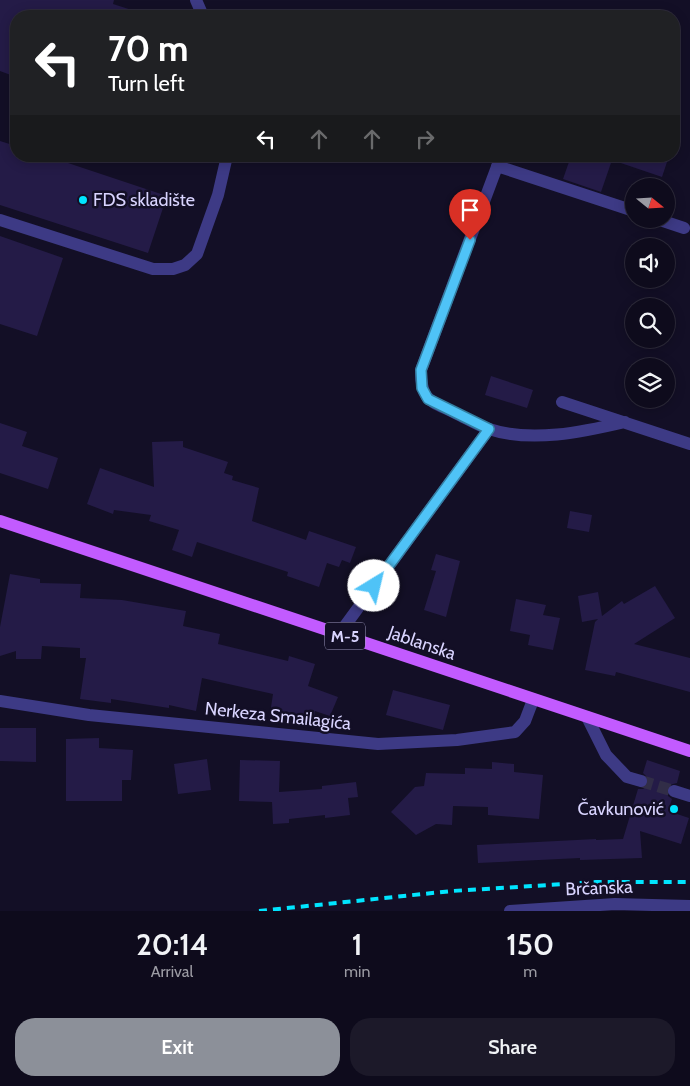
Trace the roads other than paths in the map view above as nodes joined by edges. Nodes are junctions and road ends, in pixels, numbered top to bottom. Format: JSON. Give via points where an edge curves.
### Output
{"nodes":[{"id":1,"x":226,"y":162,"type":"edge"},
{"id":2,"x":499,"y":162,"type":"edge"},
{"id":3,"x":502,"y":162,"type":"edge"},
{"id":4,"x":625,"y":208,"type":"edge"},
{"id":5,"x":0,"y":220,"type":"edge"},
{"id":6,"x":675,"y":225,"type":"edge"},
{"id":7,"x":684,"y":228,"type":"dead end"},
{"id":8,"x":562,"y":402,"type":"dead end"},
{"id":9,"x":625,"y":422,"type":"junction"},
{"id":10,"x":489,"y":429,"type":"junction"},
{"id":11,"x":690,"y":444,"type":"edge"},
{"id":12,"x":0,"y":521,"type":"edge"},
{"id":13,"x":339,"y":634,"type":"junction"},
{"id":14,"x":533,"y":700,"type":"junction"},
{"id":15,"x":0,"y":701,"type":"edge"},
{"id":16,"x":587,"y":717,"type":"junction"},
{"id":17,"x":690,"y":751,"type":"edge"},
{"id":18,"x":640,"y":781,"type":"tunnel mouth"},
{"id":19,"x":674,"y":791,"type":"tunnel mouth"},
{"id":20,"x":690,"y":796,"type":"edge"},
{"id":21,"x":690,"y":906,"type":"edge"},
{"id":22,"x":643,"y":907,"type":"edge"},
{"id":23,"x":544,"y":909,"type":"edge"},
{"id":24,"x":510,"y":911,"type":"edge"}],
"edges":[{"from":1,"to":5,"type":"street","via":[[218,195],[197,254],[185,265],[173,269],[153,269]]},
{"from":2,"to":10,"type":"street","via":[[421,370],[422,388],[428,399]]},
{"from":3,"to":4,"type":"street"},
{"from":6,"to":7,"type":"street"},
{"from":8,"to":9,"type":"street"},
{"from":9,"to":10,"type":"street","via":[[553,435]]},
{"from":9,"to":11,"type":"street"},
{"from":10,"to":13,"type":"street"},
{"from":12,"to":13,"type":"main road","name":"Jablanska","number":"M-5"},
{"from":13,"to":14,"type":"main road","name":"Jablanska","number":"M-5"},
{"from":14,"to":15,"type":"street","name":"Nerkeza Smailagića","via":[[525,721],[515,732],[457,740],[378,744],[89,715]]},
{"from":14,"to":16,"type":"main road","name":"Jablanska","number":"M-5"},
{"from":16,"to":17,"type":"main road","name":"Jablanska","number":"M-5"},
{"from":16,"to":18,"type":"street","via":[[606,755],[627,777]]},
{"from":19,"to":20,"type":"street"},
{"from":21,"to":22,"type":"street","name":"Brčanska"},
{"from":22,"to":23,"type":"street","name":"Brčanska"},
{"from":23,"to":24,"type":"street","name":"Brčanska"}]}
